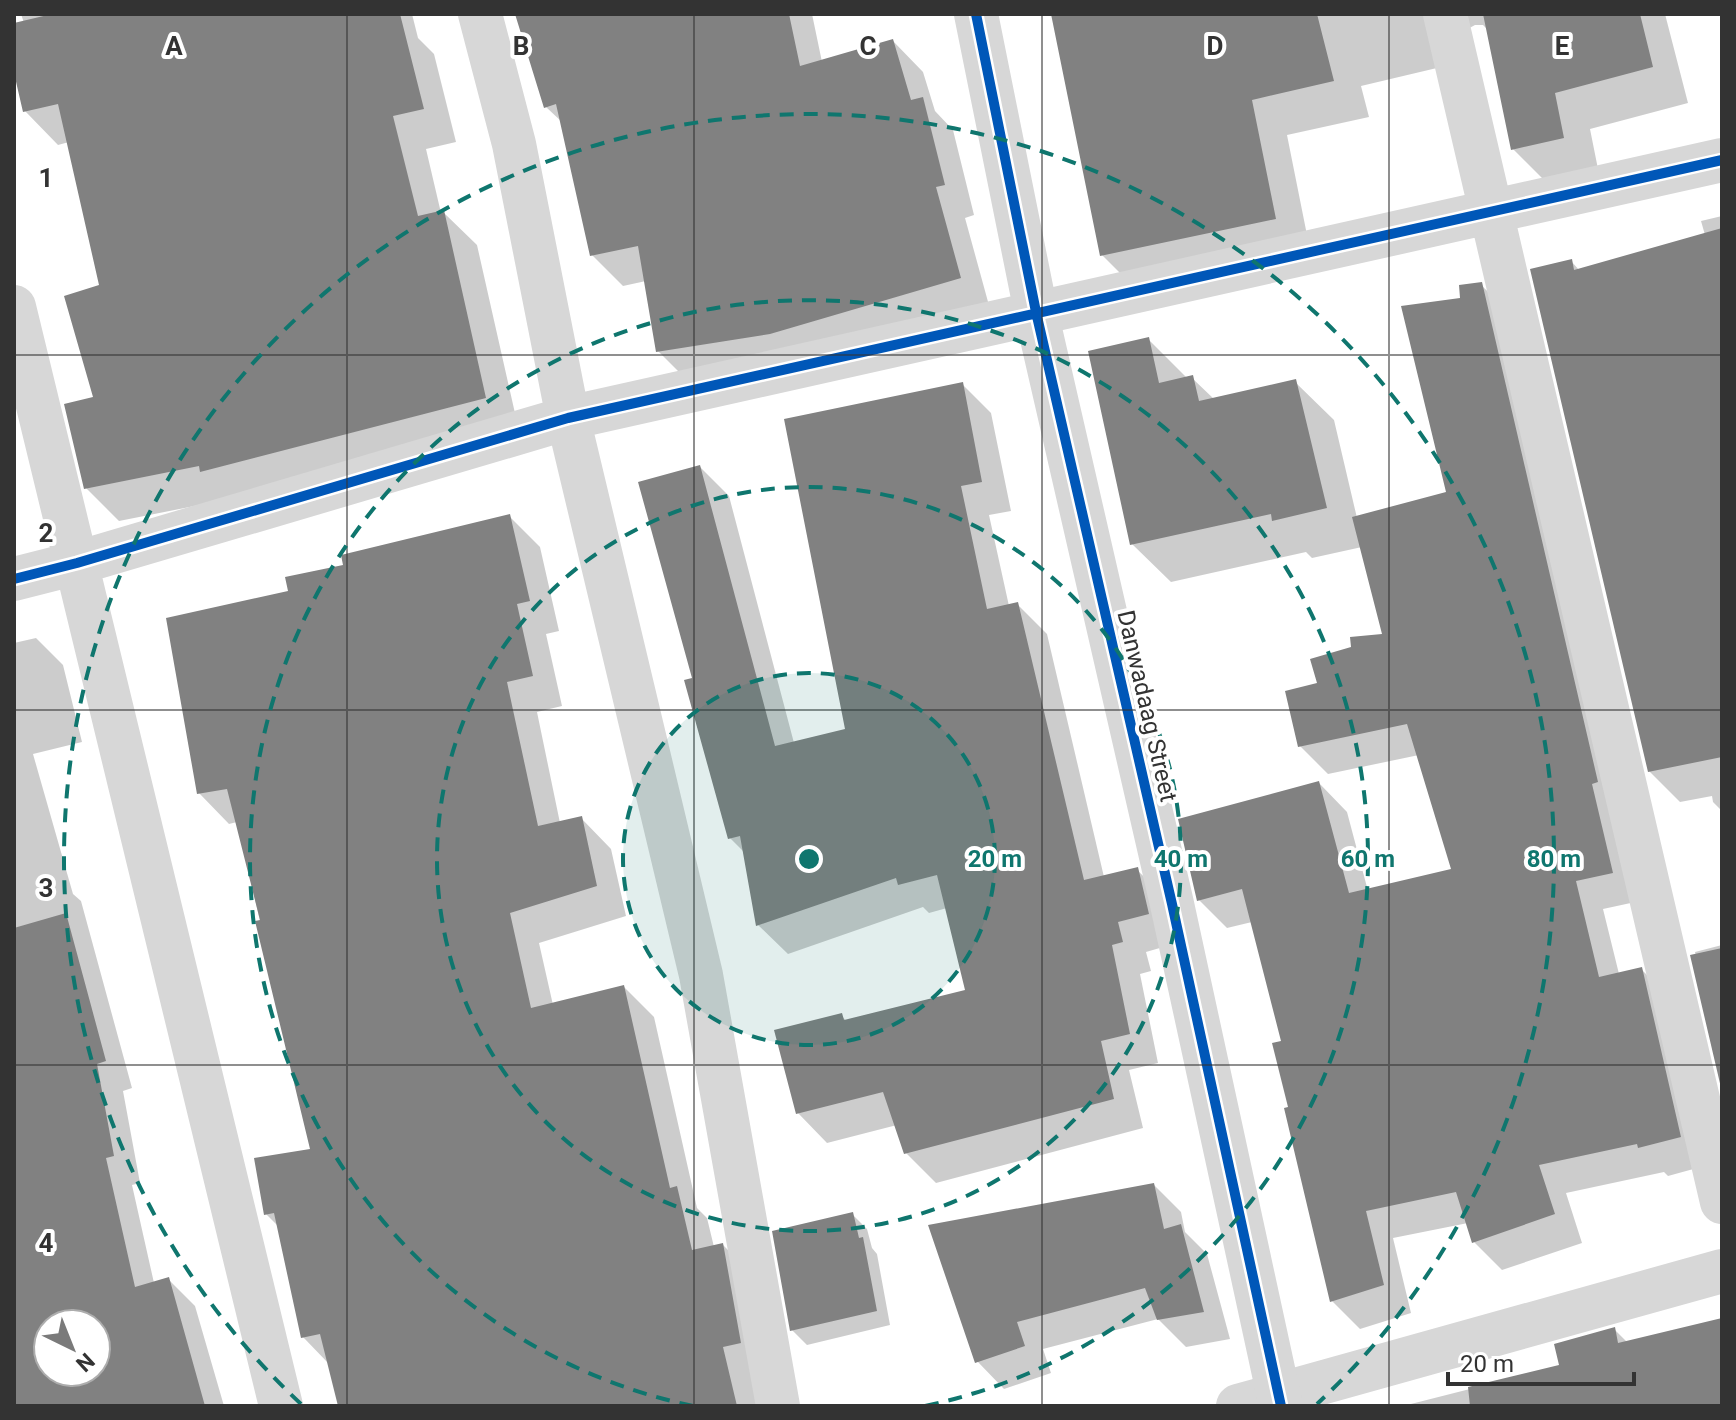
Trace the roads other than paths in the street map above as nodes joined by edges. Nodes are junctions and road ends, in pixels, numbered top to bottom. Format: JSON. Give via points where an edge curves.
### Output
{"nodes":[{"id":1,"x":480,"y":14,"type":"edge"},
{"id":2,"x":976,"y":14,"type":"edge"},
{"id":3,"x":1445,"y":14,"type":"edge"},
{"id":4,"x":1722,"y":160,"type":"edge"},
{"id":5,"x":1491,"y":212,"type":"junction"},
{"id":6,"x":14,"y":307,"type":"edge"},
{"id":7,"x":1036,"y":312,"type":"junction"},
{"id":8,"x":568,"y":418,"type":"junction"},
{"id":9,"x":77,"y":563,"type":"junction"},
{"id":10,"x":14,"y":579,"type":"edge"},
{"id":11,"x":1722,"y":1202,"type":"edge"},
{"id":12,"x":1722,"y":1271,"type":"edge"},
{"id":13,"x":1266,"y":1403,"type":"edge"},
{"id":14,"x":281,"y":1406,"type":"edge"},
{"id":15,"x":778,"y":1406,"type":"edge"}],
"edges":[{"from":1,"to":8,"type":"street","via":[[514,144]]},
{"from":2,"to":7,"type":"street","name":"Danwadaag Street"},
{"from":3,"to":5,"type":"street"},
{"from":4,"to":5,"type":"street"},
{"from":5,"to":7,"type":"street"},
{"from":5,"to":11,"type":"street"},
{"from":6,"to":9,"type":"street"},
{"from":7,"to":8,"type":"street"},
{"from":7,"to":13,"type":"street","name":"Danwadaag Street","via":[[1172,904]]},
{"from":8,"to":9,"type":"street"},
{"from":8,"to":15,"type":"street","via":[[701,975]]},
{"from":9,"to":10,"type":"street"},
{"from":9,"to":14,"type":"street"},
{"from":12,"to":13,"type":"street"}]}
